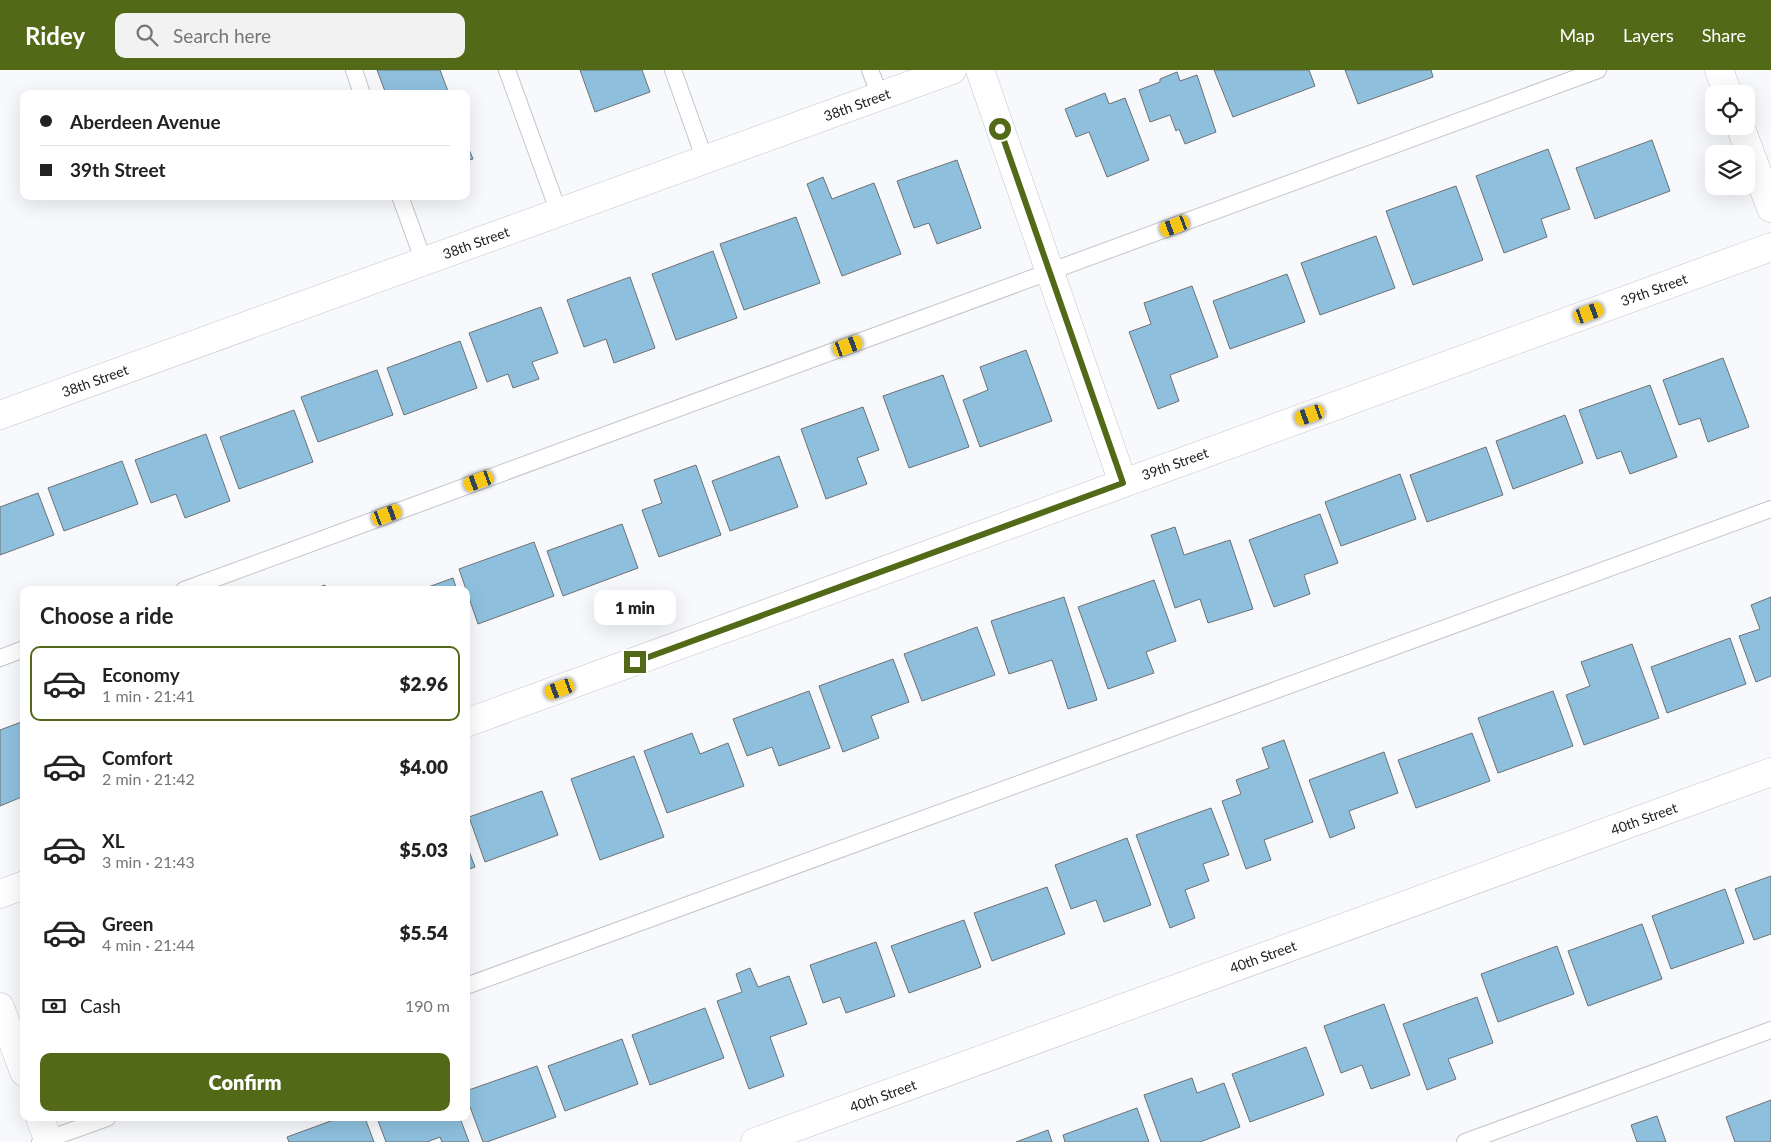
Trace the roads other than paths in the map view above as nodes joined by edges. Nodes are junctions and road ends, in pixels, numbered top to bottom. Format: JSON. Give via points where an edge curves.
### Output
{"nodes":[{"id":1,"x":354,"y":70,"type":"edge"},
{"id":2,"x":507,"y":70,"type":"edge"},
{"id":3,"x":674,"y":70,"type":"edge"},
{"id":4,"x":870,"y":70,"type":"edge"},
{"id":5,"x":952,"y":70,"type":"edge"},
{"id":6,"x":980,"y":70,"type":"edge"},
{"id":7,"x":1598,"y":70,"type":"edge"},
{"id":8,"x":1719,"y":70,"type":"edge"},
{"id":9,"x":1725,"y":85,"type":"edge"},
{"id":10,"x":361,"y":90,"type":"edge"},
{"id":11,"x":880,"y":96,"type":"junction"},
{"id":12,"x":1743,"y":135,"type":"edge"},
{"id":13,"x":705,"y":160,"type":"junction"},
{"id":14,"x":401,"y":200,"type":"edge"},
{"id":15,"x":1771,"y":208,"type":"edge"},
{"id":16,"x":559,"y":213,"type":"junction"},
{"id":17,"x":1771,"y":247,"type":"edge"},
{"id":18,"x":424,"y":262,"type":"junction"},
{"id":19,"x":1050,"y":272,"type":"junction"},
{"id":20,"x":0,"y":415,"type":"edge"},
{"id":21,"x":1123,"y":483,"type":"junction"},
{"id":22,"x":1771,"y":509,"type":"edge"},
{"id":23,"x":195,"y":586,"type":"edge"},
{"id":24,"x":20,"y":650,"type":"edge"},
{"id":25,"x":0,"y":658,"type":"edge"},
{"id":26,"x":470,"y":722,"type":"edge"},
{"id":27,"x":1771,"y":772,"type":"edge"},
{"id":28,"x":20,"y":886,"type":"edge"},
{"id":29,"x":0,"y":894,"type":"edge"},
{"id":30,"x":470,"y":985,"type":"edge"},
{"id":31,"x":0,"y":1007,"type":"edge"},
{"id":32,"x":1771,"y":1030,"type":"edge"},
{"id":33,"x":20,"y":1061,"type":"edge"},
{"id":34,"x":96,"y":1121,"type":"edge"},
{"id":35,"x":44,"y":1135,"type":"edge"},
{"id":36,"x":756,"y":1142,"type":"edge"},
{"id":37,"x":1465,"y":1142,"type":"edge"}],
"edges":[{"from":1,"to":10,"type":"lane"},
{"from":2,"to":16,"type":"lane"},
{"from":3,"to":13,"type":"lane"},
{"from":4,"to":11,"type":"lane"},
{"from":5,"to":11,"type":"street","name":"38th Street"},
{"from":6,"to":19,"type":"street"},
{"from":7,"to":19,"type":"lane"},
{"from":8,"to":9,"type":"street"},
{"from":11,"to":13,"type":"street","name":"38th Street"},
{"from":12,"to":15,"type":"street"},
{"from":13,"to":16,"type":"street","name":"38th Street"},
{"from":14,"to":18,"type":"lane"},
{"from":16,"to":18,"type":"street","name":"38th Street"},
{"from":17,"to":21,"type":"street","name":"39th Street"},
{"from":18,"to":20,"type":"street","name":"38th Street"},
{"from":19,"to":21,"type":"street"},
{"from":19,"to":23,"type":"lane"},
{"from":21,"to":26,"type":"street","name":"39th Street"},
{"from":22,"to":30,"type":"lane"},
{"from":24,"to":25,"type":"lane"},
{"from":27,"to":36,"type":"street","name":"40th Street"},
{"from":28,"to":29,"type":"street"},
{"from":31,"to":33,"type":"street"},
{"from":32,"to":37,"type":"lane"},
{"from":34,"to":35,"type":"lane"}]}
